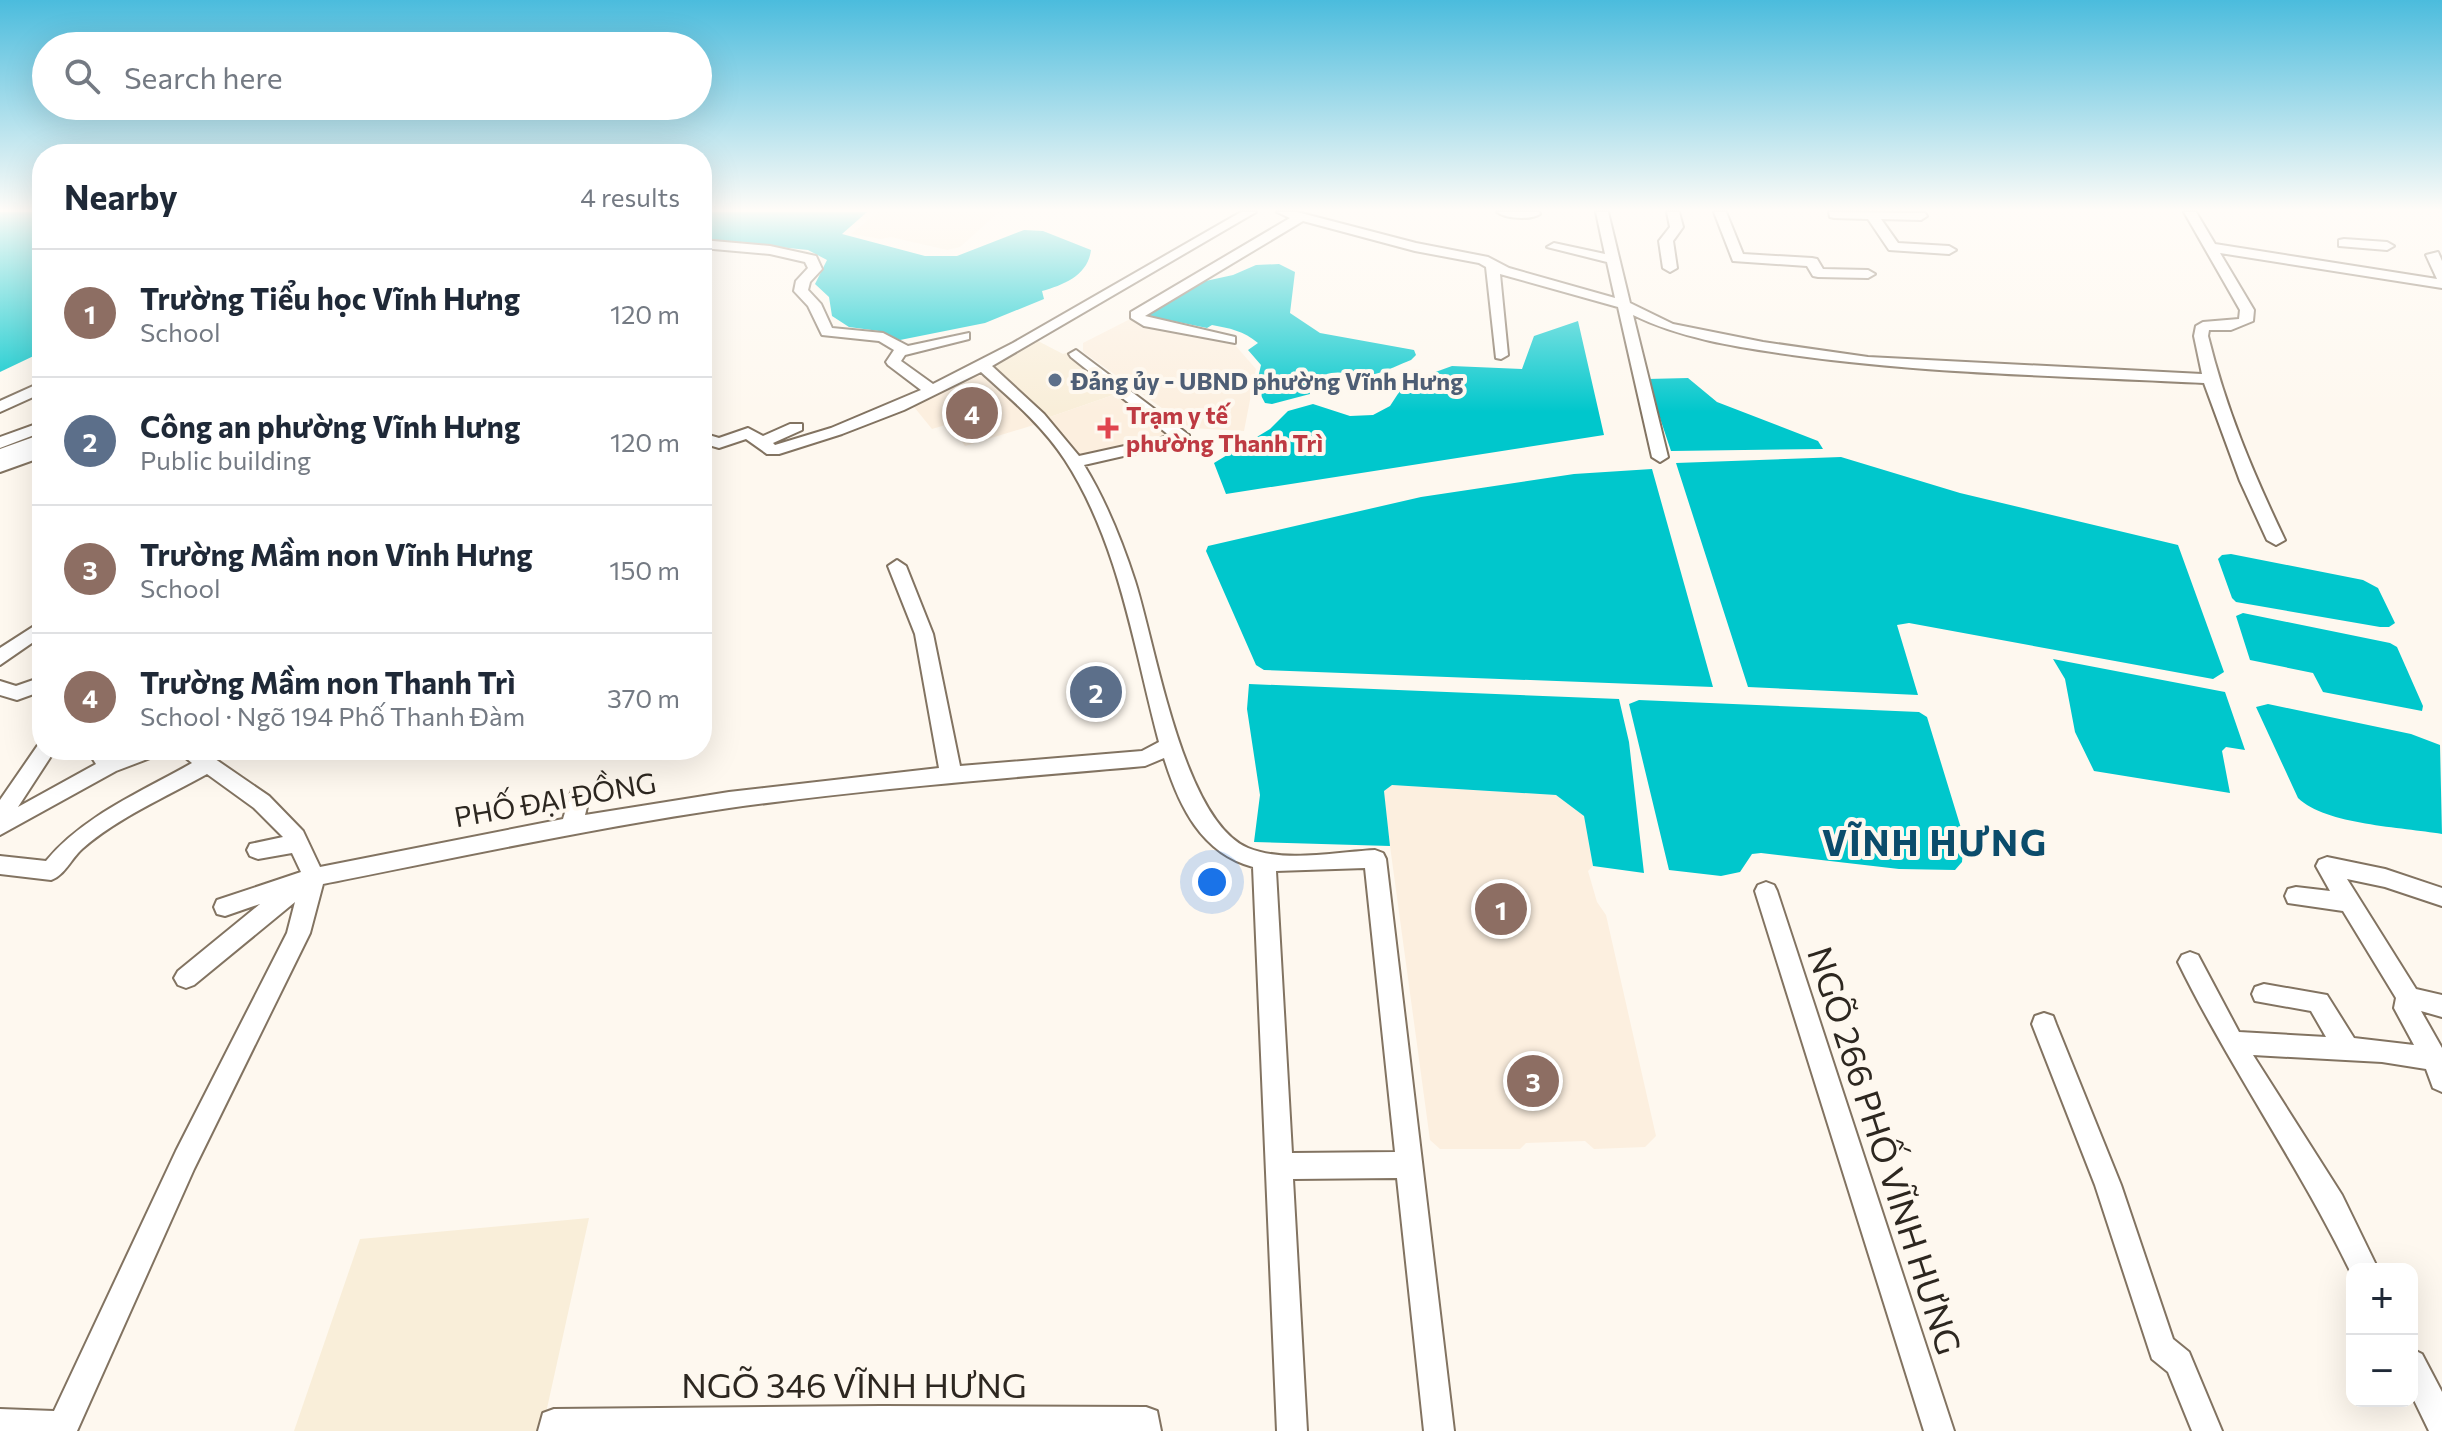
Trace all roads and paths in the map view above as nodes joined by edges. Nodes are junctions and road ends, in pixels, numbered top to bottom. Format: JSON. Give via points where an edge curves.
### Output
{"nodes":[{"id":1,"x":805,"y":279,"type":"edge"},
{"id":2,"x":1134,"y":279,"type":"edge"},
{"id":3,"x":1197,"y":279,"type":"edge"},
{"id":4,"x":1493,"y":279,"type":"edge"},
{"id":5,"x":1532,"y":279,"type":"edge"},
{"id":6,"x":1620,"y":279,"type":"edge"},
{"id":7,"x":1819,"y":279,"type":"edge"},
{"id":8,"x":2228,"y":279,"type":"edge"},
{"id":9,"x":2409,"y":279,"type":"edge"},
{"id":10,"x":2442,"y":284,"type":"edge"},
{"id":11,"x":1821,"y":290,"type":"dead end"},
{"id":12,"x":1622,"y":304,"type":"junction"},
{"id":13,"x":964,"y":336,"type":"dead end"},
{"id":14,"x":1230,"y":340,"type":"dead end"},
{"id":15,"x":901,"y":350,"type":"junction"},
{"id":16,"x":1076,"y":354,"type":"dead end"},
{"id":17,"x":1501,"y":355,"type":"dead end"},
{"id":18,"x":983,"y":366,"type":"junction"},
{"id":19,"x":2212,"y":379,"type":"junction"},
{"id":20,"x":931,"y":390,"type":"junction"},
{"id":21,"x":32,"y":392,"type":"edge"},
{"id":22,"x":0,"y":407,"type":"edge"},
{"id":23,"x":796,"y":427,"type":"dead end"},
{"id":24,"x":32,"y":437,"type":"edge"},
{"id":25,"x":754,"y":438,"type":"junction"},
{"id":26,"x":712,"y":441,"type":"edge"},
{"id":27,"x":17,"y":451,"type":"edge"},
{"id":28,"x":1660,"y":457,"type":"dead end"},
{"id":29,"x":1074,"y":462,"type":"junction"},
{"id":30,"x":2276,"y":540,"type":"dead end"},
{"id":31,"x":897,"y":566,"type":"dead end"},
{"id":32,"x":32,"y":634,"type":"edge"},
{"id":33,"x":0,"y":658,"type":"edge"},
{"id":34,"x":0,"y":688,"type":"edge"},
{"id":35,"x":32,"y":688,"type":"edge"},
{"id":36,"x":1169,"y":746,"type":"junction"},
{"id":37,"x":38,"y":760,"type":"edge"},
{"id":38,"x":100,"y":760,"type":"edge"},
{"id":39,"x":204,"y":760,"type":"edge"},
{"id":40,"x":209,"y":763,"type":"junction"},
{"id":41,"x":951,"y":775,"type":"junction"},
{"id":42,"x":579,"y":795,"type":"dead end"},
{"id":43,"x":0,"y":817,"type":"edge"},
{"id":44,"x":572,"y":826,"type":"junction"},
{"id":45,"x":0,"y":827,"type":"edge"},
{"id":46,"x":258,"y":850,"type":"dead end"},
{"id":47,"x":1264,"y":861,"type":"junction"},
{"id":48,"x":306,"y":864,"type":"junction"},
{"id":49,"x":0,"y":865,"type":"edge"},
{"id":50,"x":1766,"y":891,"type":"dead end"},
{"id":51,"x":2296,"y":896,"type":"dead end"},
{"id":52,"x":2442,"y":897,"type":"edge"},
{"id":53,"x":2347,"y":902,"type":"junction"},
{"id":54,"x":225,"y":907,"type":"dead end"},
{"id":55,"x":2190,"y":962,"type":"dead end"},
{"id":56,"x":186,"y":978,"type":"dead end"},
{"id":57,"x":2264,"y":994,"type":"dead end"},
{"id":58,"x":2408,"y":997,"type":"junction"},
{"id":59,"x":2442,"y":1006,"type":"edge"},
{"id":60,"x":2044,"y":1024,"type":"dead end"},
{"id":61,"x":2232,"y":1043,"type":"junction"},
{"id":62,"x":2348,"y":1050,"type":"junction"},
{"id":63,"x":2438,"y":1070,"type":"edge"},
{"id":64,"x":1408,"y":1165,"type":"junction"},
{"id":65,"x":1280,"y":1166,"type":"junction"},
{"id":66,"x":2361,"y":1263,"type":"edge"},
{"id":67,"x":2418,"y":1376,"type":"edge"},
{"id":68,"x":0,"y":1424,"type":"edge"},
{"id":69,"x":2442,"y":1424,"type":"edge"},
{"id":70,"x":880,"y":1426,"type":"edge"},
{"id":71,"x":554,"y":1428,"type":"edge"},
{"id":72,"x":62,"y":1429,"type":"edge"},
{"id":73,"x":1146,"y":1431,"type":"edge"},
{"id":74,"x":1292,"y":1431,"type":"edge"},
{"id":75,"x":1439,"y":1431,"type":"edge"},
{"id":76,"x":1939,"y":1431,"type":"edge"},
{"id":77,"x":2207,"y":1431,"type":"edge"}],
"edges":[{"from":1,"to":15,"type":"street","via":[[801,291],[814,304],[827,332],[883,337]]},
{"from":2,"to":18,"type":"street"},
{"from":3,"to":14,"type":"street","via":[[1136,315],[1149,324]]},
{"from":4,"to":17,"type":"street"},
{"from":5,"to":12,"type":"street"},
{"from":6,"to":12,"type":"street"},
{"from":7,"to":11,"type":"street"},
{"from":8,"to":19,"type":"street","via":[[2247,310],[2246,321],[2203,326]]},
{"from":9,"to":10,"type":"street"},
{"from":12,"to":19,"type":"street","via":[[1669,327],[1868,361]]},
{"from":12,"to":28,"type":"street"},
{"from":13,"to":15,"type":"street"},
{"from":15,"to":20,"type":"street","via":[[893,362]]},
{"from":16,"to":29,"type":"street","via":[[1183,438]]},
{"from":18,"to":20,"type":"street"},
{"from":18,"to":29,"type":"street","via":[[1054,434]]},
{"from":19,"to":30,"type":"street","via":[[2248,481]]},
{"from":20,"to":25,"type":"street","via":[[837,433],[773,451]]},
{"from":21,"to":22,"type":"street"},
{"from":23,"to":25,"type":"street"},
{"from":24,"to":27,"type":"street"},
{"from":25,"to":26,"type":"street"},
{"from":29,"to":36,"type":"street","via":[[1116,554]]},
{"from":31,"to":41,"type":"street","via":[[924,634]]},
{"from":32,"to":33,"type":"street"},
{"from":34,"to":35,"type":"street","via":[[17,693]]},
{"from":36,"to":41,"type":"street","name":"PHỐ ĐẠI ĐỒNG","via":[[1145,758]]},
{"from":36,"to":47,"type":"street","via":[[1191,801],[1213,835],[1237,853]]},
{"from":37,"to":43,"type":"street"},
{"from":38,"to":45,"type":"street"},
{"from":39,"to":40,"type":"street"},
{"from":40,"to":48,"type":"street","via":[[294,835]]},
{"from":40,"to":49,"type":"street","via":[[88,832],[51,871]]},
{"from":41,"to":44,"type":"street","name":"PHỐ ĐẠI ĐỒNG","via":[[729,800]]},
{"from":42,"to":44,"type":"street"},
{"from":44,"to":48,"type":"street","name":"PHỐ ĐẠI ĐỒNG"},
{"from":46,"to":48,"type":"street"},
{"from":47,"to":64,"type":"street","via":[[1375,859]]},
{"from":47,"to":65,"type":"street"},
{"from":48,"to":54,"type":"street"},
{"from":48,"to":56,"type":"street"},
{"from":48,"to":72,"type":"street","via":[[298,933],[167,1199]]},
{"from":50,"to":76,"type":"street","name":"NGÕ 266 PHỐ VĨNH HƯNG"},
{"from":51,"to":53,"type":"street"},
{"from":52,"to":53,"type":"street","via":[[2327,866]]},
{"from":53,"to":58,"type":"street"},
{"from":55,"to":61,"type":"street"},
{"from":57,"to":62,"type":"street","via":[[2318,1002]]},
{"from":58,"to":59,"type":"street"},
{"from":58,"to":63,"type":"street","via":[[2406,1008]]},
{"from":60,"to":77,"type":"street","via":[[2108,1185],[2162,1349],[2179,1362]]},
{"from":61,"to":62,"type":"street"},
{"from":61,"to":66,"type":"street","via":[[2332,1204]]},
{"from":62,"to":63,"type":"street"},
{"from":64,"to":65,"type":"street"},
{"from":64,"to":75,"type":"street"},
{"from":65,"to":74,"type":"street"},
{"from":67,"to":69,"type":"street"},
{"from":68,"to":72,"type":"street"},
{"from":70,"to":71,"type":"street","name":"NGÕ 346 VĨNH HƯNG"},
{"from":70,"to":73,"type":"street","name":"NGÕ 346 VĨNH HƯNG","via":[[1146,1422]]}]}
